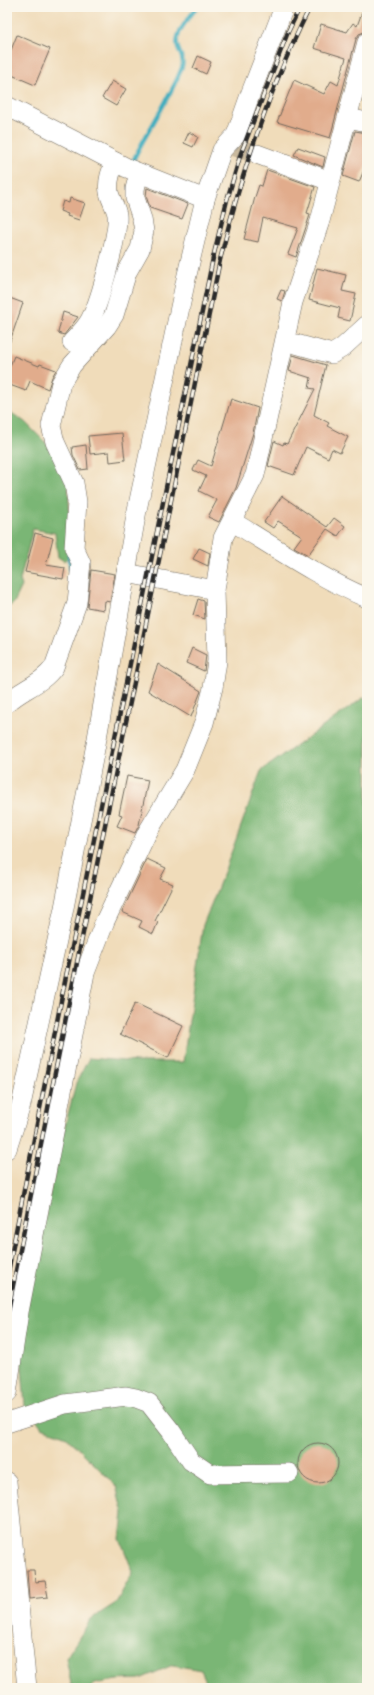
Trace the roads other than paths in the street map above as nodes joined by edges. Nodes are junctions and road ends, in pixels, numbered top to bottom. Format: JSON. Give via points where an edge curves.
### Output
{"nodes":[{"id":1,"x":284,"y":7,"type":"edge"},
{"id":2,"x":367,"y":42,"type":"edge"},
{"id":3,"x":7,"y":106,"type":"edge"},
{"id":4,"x":348,"y":118,"type":"junction"},
{"id":5,"x":367,"y":122,"type":"edge"},
{"id":6,"x":257,"y":154,"type":"tunnel mouth"},
{"id":7,"x":128,"y":168,"type":"junction"},
{"id":8,"x":330,"y":181,"type":"junction"},
{"id":9,"x":205,"y":199,"type":"junction"},
{"id":10,"x":367,"y":325,"type":"edge"},
{"id":11,"x":285,"y":341,"type":"junction"},
{"id":12,"x":72,"y":342,"type":"dead end"},
{"id":13,"x":233,"y":522,"type":"junction"},
{"id":14,"x":126,"y":573,"type":"junction"},
{"id":15,"x":215,"y":590,"type":"junction"},
{"id":16,"x":367,"y":598,"type":"edge"},
{"id":17,"x":7,"y":703,"type":"edge"},
{"id":18,"x":13,"y":1103,"type":"edge"},
{"id":19,"x":7,"y":1149,"type":"edge"},
{"id":20,"x":7,"y":1393,"type":"edge"},
{"id":21,"x":7,"y":1423,"type":"edge"},
{"id":22,"x":289,"y":1473,"type":"dead end"},
{"id":23,"x":7,"y":1482,"type":"edge"},
{"id":24,"x":27,"y":1688,"type":"edge"}],
"edges":[{"from":1,"to":9,"type":"street","via":[[236,136],[231,145],[222,150]]},
{"from":2,"to":4,"type":"street"},
{"from":3,"to":7,"type":"street"},
{"from":4,"to":5,"type":"street"},
{"from":4,"to":8,"type":"street"},
{"from":6,"to":8,"type":"street"},
{"from":7,"to":9,"type":"street"},
{"from":7,"to":12,"type":"street","via":[[109,177],[109,191],[117,214],[112,250],[91,319]]},
{"from":7,"to":17,"type":"street","via":[[144,231],[140,249],[127,272],[114,314],[107,326],[72,365],[61,383],[51,426],[55,442],[74,483],[78,502],[74,548],[81,563],[77,603],[54,667],[40,682],[15,695]]},
{"from":8,"to":11,"type":"street","via":[[320,221],[293,302]]},
{"from":9,"to":14,"type":"street","via":[[152,435]]},
{"from":10,"to":11,"type":"street","via":[[332,354]]},
{"from":11,"to":13,"type":"street","via":[[255,475]]},
{"from":13,"to":15,"type":"street","via":[[223,538]]},
{"from":13,"to":16,"type":"street","via":[[304,565]]},
{"from":14,"to":15,"type":"street"},
{"from":14,"to":18,"type":"street","via":[[63,913]]},
{"from":15,"to":20,"type":"street","via":[[217,661],[204,723],[185,770],[147,833],[105,920],[85,973],[19,1312]]},
{"from":18,"to":19,"type":"street"},
{"from":21,"to":22,"type":"street","via":[[65,1404],[126,1396],[149,1403],[191,1461],[210,1474]]},
{"from":23,"to":24,"type":"street"}]}
